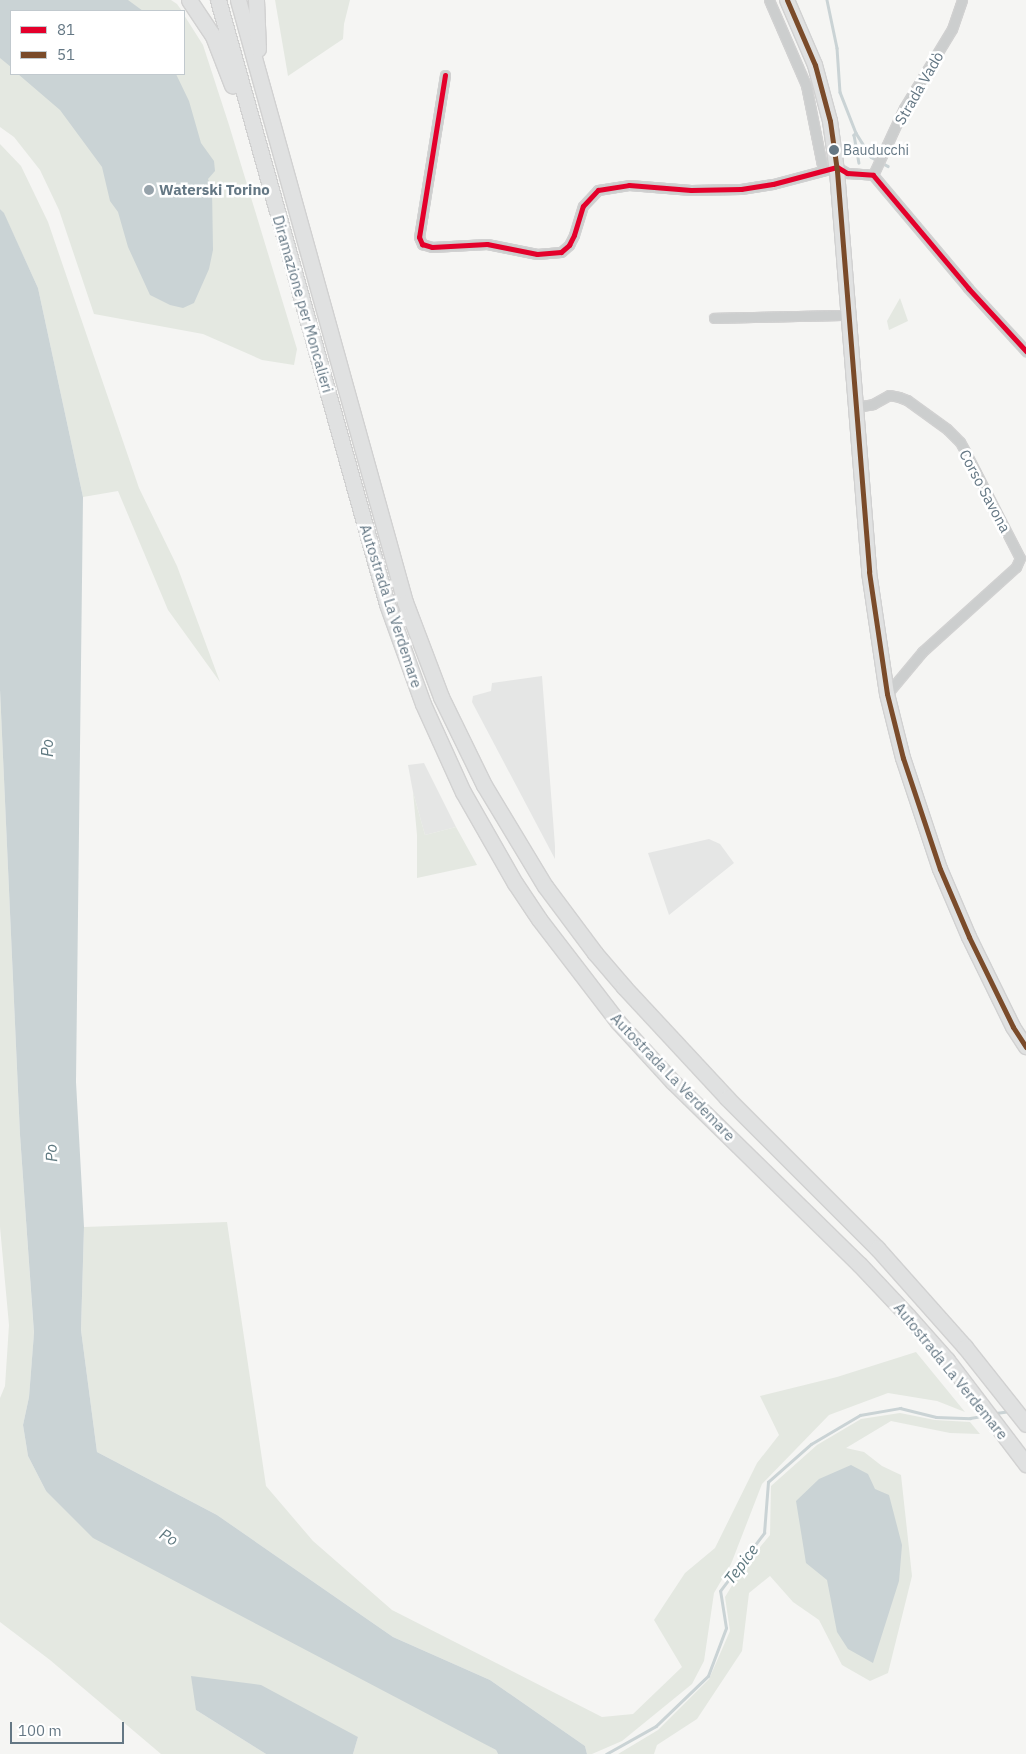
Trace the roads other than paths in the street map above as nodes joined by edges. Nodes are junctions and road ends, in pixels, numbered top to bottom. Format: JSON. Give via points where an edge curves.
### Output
{"nodes":[{"id":1,"x":190,"y":0,"type":"edge"},
{"id":2,"x":218,"y":0,"type":"edge"},
{"id":3,"x":238,"y":0,"type":"edge"},
{"id":4,"x":256,"y":0,"type":"edge"},
{"id":5,"x":768,"y":0,"type":"edge"},
{"id":6,"x":787,"y":0,"type":"edge"},
{"id":7,"x":962,"y":0,"type":"edge"},
{"id":8,"x":258,"y":68,"type":"junction"},
{"id":9,"x":445,"y":75,"type":"dead end"},
{"id":10,"x":830,"y":168,"type":"junction"},
{"id":11,"x":875,"y":170,"type":"junction"},
{"id":12,"x":267,"y":173,"type":"junction"},
{"id":13,"x":848,"y":314,"type":"junction"},
{"id":14,"x":714,"y":318,"type":"dead end"},
{"id":15,"x":1026,"y":351,"type":"edge"},
{"id":16,"x":855,"y":407,"type":"junction"},
{"id":17,"x":373,"y":488,"type":"joint"},
{"id":18,"x":356,"y":492,"type":"joint"},
{"id":19,"x":887,"y":694,"type":"junction"},
{"id":20,"x":1026,"y":1047,"type":"edge"},
{"id":21,"x":1025,"y":1422,"type":"edge"},
{"id":22,"x":1026,"y":1464,"type":"edge"}],
"edges":[{"from":1,"to":12,"type":"highway","via":[[216,44],[231,79],[241,117]]},
{"from":2,"to":12,"type":"highway","name":"Diramazione per Moncalieri"},
{"from":3,"to":8,"type":"highway","name":"Diramazione per Moncalieri"},
{"from":4,"to":8,"type":"highway"},
{"from":5,"to":10,"type":"street","via":[[806,85]]},
{"from":6,"to":10,"type":"main road","via":[[815,65],[830,120]]},
{"from":7,"to":11,"type":"street","name":"Strada Vadò","via":[[952,29],[904,108]]},
{"from":8,"to":17,"type":"highway","name":"Diramazione per Moncalieri"},
{"from":9,"to":10,"type":"street","via":[[419,237],[422,244],[432,247],[488,244],[537,254],[561,252],[570,245],[584,206],[598,190],[628,186],[728,191],[773,184]]},
{"from":10,"to":11,"type":"street","via":[[846,173]]},
{"from":10,"to":13,"type":"main road"},
{"from":11,"to":15,"type":"street","via":[[968,288]]},
{"from":12,"to":18,"type":"highway","name":"Diramazione per Moncalieri"},
{"from":13,"to":14,"type":"street"},
{"from":13,"to":16,"type":"main road"},
{"from":16,"to":19,"type":"main road","via":[[869,572]]},
{"from":16,"to":19,"type":"street","name":"Corso Savona","via":[[873,404],[889,396],[899,397],[947,429],[960,442],[1020,558],[1016,567],[922,652]]},
{"from":17,"to":21,"type":"highway","name":"Autostrada La Verdemare","via":[[405,602],[442,697],[484,785],[545,886],[595,954],[647,1015],[877,1248],[924,1299]]},
{"from":18,"to":22,"type":"highway","name":"Autostrada La Verdemare","via":[[387,604],[423,704],[463,792],[515,884],[539,919],[618,1022],[674,1082],[859,1264],[921,1331]]},
{"from":19,"to":20,"type":"main road","via":[[903,758],[940,869],[968,937]]}]}
